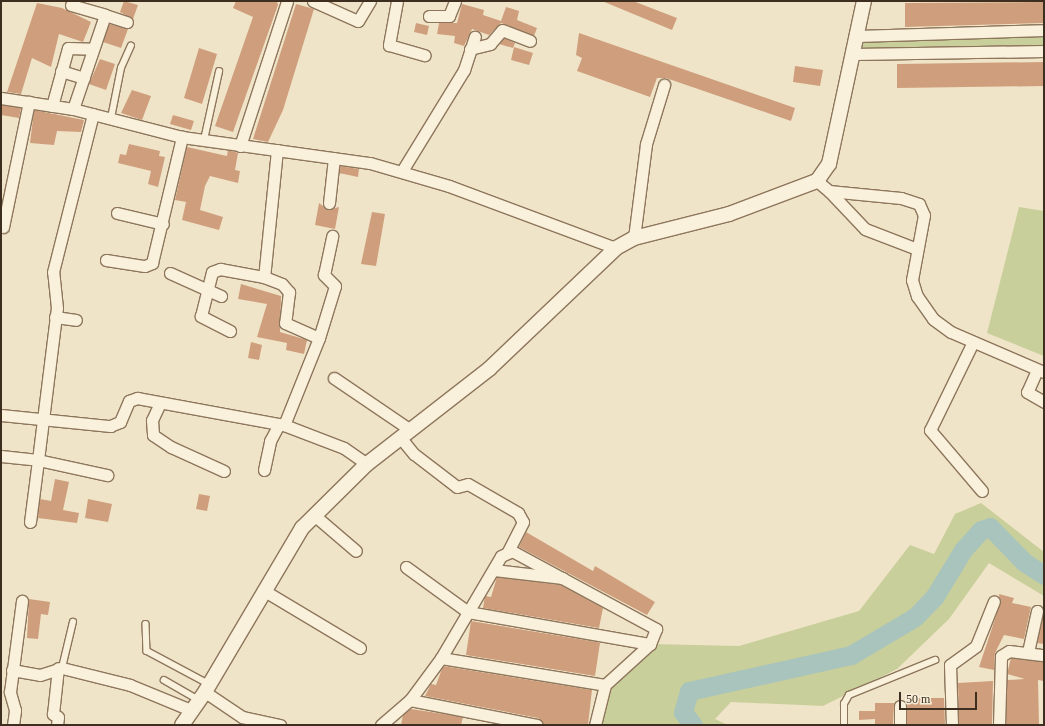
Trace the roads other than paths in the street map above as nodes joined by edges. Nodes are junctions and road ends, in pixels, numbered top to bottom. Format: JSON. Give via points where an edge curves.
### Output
{"nodes":[{"id":1,"x":287,"y":1,"type":"edge"},
{"id":2,"x":313,"y":1,"type":"edge"},
{"id":3,"x":370,"y":1,"type":"edge"},
{"id":4,"x":396,"y":1,"type":"edge"},
{"id":5,"x":455,"y":1,"type":"edge"},
{"id":6,"x":864,"y":1,"type":"edge"},
{"id":7,"x":71,"y":5,"type":"dead end"},
{"id":8,"x":105,"y":15,"type":"junction"},
{"id":9,"x":429,"y":16,"type":"dead end"},
{"id":10,"x":128,"y":22,"type":"dead end"},
{"id":11,"x":1044,"y":30,"type":"edge"},
{"id":12,"x":857,"y":36,"type":"junction"},
{"id":13,"x":475,"y":37,"type":"dead end"},
{"id":14,"x":530,"y":41,"type":"dead end"},
{"id":15,"x":131,"y":46,"type":"dead end"},
{"id":16,"x":92,"y":49,"type":"junction"},
{"id":17,"x":470,"y":49,"type":"junction"},
{"id":18,"x":1044,"y":51,"type":"edge"},
{"id":19,"x":854,"y":54,"type":"junction"},
{"id":20,"x":425,"y":55,"type":"dead end"},
{"id":21,"x":61,"y":71,"type":"junction"},
{"id":22,"x":219,"y":72,"type":"dead end"},
{"id":23,"x":84,"y":78,"type":"junction"},
{"id":24,"x":664,"y":84,"type":"dead end"},
{"id":25,"x":1,"y":98,"type":"edge"},
{"id":26,"x":29,"y":102,"type":"junction"},
{"id":27,"x":52,"y":106,"type":"junction"},
{"id":28,"x":73,"y":109,"type":"junction"},
{"id":29,"x":93,"y":114,"type":"junction"},
{"id":30,"x":111,"y":118,"type":"junction"},
{"id":31,"x":182,"y":137,"type":"junction"},
{"id":32,"x":204,"y":140,"type":"junction"},
{"id":33,"x":240,"y":146,"type":"junction"},
{"id":34,"x":277,"y":150,"type":"junction"},
{"id":35,"x":334,"y":158,"type":"junction"},
{"id":36,"x":402,"y":171,"type":"junction"},
{"id":37,"x":817,"y":181,"type":"junction"},
{"id":38,"x":829,"y":191,"type":"junction"},
{"id":39,"x":328,"y":203,"type":"dead end"},
{"id":40,"x":118,"y":213,"type":"dead end"},
{"id":41,"x":163,"y":224,"type":"junction"},
{"id":42,"x":3,"y":227,"type":"dead end"},
{"id":43,"x":332,"y":236,"type":"dead end"},
{"id":44,"x":634,"y":238,"type":"junction"},
{"id":45,"x":616,"y":248,"type":"junction"},
{"id":46,"x":917,"y":249,"type":"junction"},
{"id":47,"x":106,"y":260,"type":"dead end"},
{"id":48,"x":170,"y":273,"type":"dead end"},
{"id":49,"x":264,"y":277,"type":"junction"},
{"id":50,"x":206,"y":291,"type":"junction"},
{"id":51,"x":221,"y":296,"type":"dead end"},
{"id":52,"x":55,"y":317,"type":"junction"},
{"id":53,"x":76,"y":320,"type":"dead end"},
{"id":54,"x":230,"y":331,"type":"dead end"},
{"id":55,"x":319,"y":338,"type":"junction"},
{"id":56,"x":973,"y":342,"type":"junction"},
{"id":57,"x":1040,"y":371,"type":"edge"},
{"id":58,"x":334,"y":378,"type":"dead end"},
{"id":59,"x":1044,"y":402,"type":"edge"},
{"id":60,"x":160,"y":403,"type":"junction"},
{"id":61,"x":1,"y":416,"type":"edge"},
{"id":62,"x":44,"y":421,"type":"junction"},
{"id":63,"x":281,"y":425,"type":"junction"},
{"id":64,"x":404,"y":433,"type":"junction"},
{"id":65,"x":1,"y":456,"type":"edge"},
{"id":66,"x":38,"y":460,"type":"junction"},
{"id":67,"x":367,"y":464,"type":"junction"},
{"id":68,"x":264,"y":470,"type":"dead end"},
{"id":69,"x":224,"y":471,"type":"dead end"},
{"id":70,"x":107,"y":475,"type":"dead end"},
{"id":71,"x":982,"y":491,"type":"dead end"},
{"id":72,"x":314,"y":515,"type":"junction"},
{"id":73,"x":30,"y":522,"type":"dead end"},
{"id":74,"x":356,"y":551,"type":"dead end"},
{"id":75,"x":508,"y":552,"type":"junction"},
{"id":76,"x":406,"y":567,"type":"dead end"},
{"id":77,"x":494,"y":570,"type":"junction"},
{"id":78,"x":566,"y":578,"type":"junction"},
{"id":79,"x":263,"y":590,"type":"junction"},
{"id":80,"x":22,"y":601,"type":"dead end"},
{"id":81,"x":994,"y":601,"type":"dead end"},
{"id":82,"x":1037,"y":611,"type":"dead end"},
{"id":83,"x":468,"y":612,"type":"junction"},
{"id":84,"x":73,"y":622,"type":"dead end"},
{"id":85,"x":146,"y":624,"type":"dead end"},
{"id":86,"x":650,"y":644,"type":"junction"},
{"id":87,"x":360,"y":648,"type":"dead end"},
{"id":88,"x":1028,"y":652,"type":"junction"},
{"id":89,"x":1044,"y":655,"type":"edge"},
{"id":90,"x":441,"y":658,"type":"junction"},
{"id":91,"x":935,"y":660,"type":"dead end"},
{"id":92,"x":60,"y":668,"type":"junction"},
{"id":93,"x":12,"y":670,"type":"junction"},
{"id":94,"x":164,"y":680,"type":"dead end"},
{"id":95,"x":605,"y":685,"type":"junction"},
{"id":96,"x":410,"y":700,"type":"junction"},
{"id":97,"x":900,"y":706,"type":"dead end"},
{"id":98,"x":195,"y":708,"type":"edge"},
{"id":99,"x":13,"y":725,"type":"edge"},
{"id":100,"x":57,"y":725,"type":"edge"},
{"id":101,"x":280,"y":725,"type":"edge"},
{"id":102,"x":381,"y":725,"type":"edge"},
{"id":103,"x":538,"y":725,"type":"edge"},
{"id":104,"x":595,"y":725,"type":"edge"},
{"id":105,"x":844,"y":725,"type":"edge"},
{"id":106,"x":900,"y":725,"type":"edge"},
{"id":107,"x":952,"y":725,"type":"edge"},
{"id":108,"x":999,"y":725,"type":"edge"}],
"edges":[{"from":1,"to":33,"type":"street"},
{"from":2,"to":3,"type":"street","via":[[358,21]]},
{"from":4,"to":20,"type":"street","via":[[389,45]]},
{"from":5,"to":9,"type":"street","via":[[449,16]]},
{"from":6,"to":12,"type":"street"},
{"from":7,"to":8,"type":"street"},
{"from":8,"to":10,"type":"street"},
{"from":8,"to":16,"type":"street"},
{"from":11,"to":12,"type":"street"},
{"from":12,"to":19,"type":"street"},
{"from":13,"to":17,"type":"street"},
{"from":14,"to":17,"type":"street","via":[[502,30],[490,44]]},
{"from":15,"to":30,"type":"lane","via":[[121,68]]},
{"from":16,"to":21,"type":"street","via":[[68,48]]},
{"from":16,"to":23,"type":"street"},
{"from":17,"to":36,"type":"street","via":[[464,70]]},
{"from":18,"to":19,"type":"street"},
{"from":19,"to":37,"type":"street","via":[[829,164]]},
{"from":21,"to":23,"type":"street"},
{"from":21,"to":27,"type":"street"},
{"from":22,"to":32,"type":"lane"},
{"from":23,"to":28,"type":"street"},
{"from":24,"to":44,"type":"street","via":[[646,144]]},
{"from":25,"to":26,"type":"street"},
{"from":26,"to":27,"type":"street"},
{"from":26,"to":42,"type":"street"},
{"from":27,"to":28,"type":"street"},
{"from":28,"to":29,"type":"street"},
{"from":29,"to":30,"type":"street"},
{"from":29,"to":52,"type":"street","via":[[53,272]]},
{"from":30,"to":31,"type":"street"},
{"from":31,"to":32,"type":"street"},
{"from":31,"to":41,"type":"street"},
{"from":32,"to":33,"type":"street"},
{"from":33,"to":34,"type":"street"},
{"from":34,"to":35,"type":"street"},
{"from":34,"to":49,"type":"street"},
{"from":35,"to":36,"type":"street"},
{"from":35,"to":39,"type":"street"},
{"from":36,"to":45,"type":"street"},
{"from":37,"to":38,"type":"street"},
{"from":37,"to":44,"type":"street","via":[[729,214]]},
{"from":38,"to":46,"type":"street","via":[[865,229]]},
{"from":38,"to":46,"type":"street","via":[[902,198],[919,204],[924,215]]},
{"from":40,"to":41,"type":"street"},
{"from":41,"to":47,"type":"street","via":[[151,265]]},
{"from":43,"to":55,"type":"street","via":[[324,275],[335,286]]},
{"from":44,"to":45,"type":"street"},
{"from":45,"to":64,"type":"street","via":[[489,369]]},
{"from":46,"to":56,"type":"street","via":[[912,280],[917,296],[940,326]]},
{"from":48,"to":50,"type":"street"},
{"from":49,"to":50,"type":"street","via":[[217,268]]},
{"from":49,"to":55,"type":"street","via":[[282,284],[289,292],[285,323]]},
{"from":50,"to":51,"type":"street"},
{"from":50,"to":54,"type":"street","via":[[201,316]]},
{"from":52,"to":53,"type":"street"},
{"from":52,"to":62,"type":"street"},
{"from":55,"to":63,"type":"street"},
{"from":56,"to":57,"type":"street"},
{"from":56,"to":71,"type":"street","via":[[930,430]]},
{"from":57,"to":59,"type":"street","via":[[1027,392]]},
{"from":58,"to":64,"type":"street"},
{"from":60,"to":62,"type":"street","via":[[133,398],[116,425]]},
{"from":60,"to":63,"type":"street"},
{"from":60,"to":69,"type":"street","via":[[152,420],[153,434],[171,448]]},
{"from":61,"to":62,"type":"street"},
{"from":62,"to":66,"type":"street"},
{"from":63,"to":67,"type":"street","via":[[344,448]]},
{"from":63,"to":68,"type":"street","via":[[270,441]]},
{"from":64,"to":67,"type":"street"},
{"from":64,"to":75,"type":"street","via":[[414,454],[457,487],[468,484],[518,513],[523,522]]},
{"from":65,"to":66,"type":"street"},
{"from":66,"to":70,"type":"street"},
{"from":66,"to":73,"type":"street"},
{"from":67,"to":72,"type":"street"},
{"from":72,"to":74,"type":"street"},
{"from":72,"to":79,"type":"street","via":[[294,538]]},
{"from":75,"to":77,"type":"street"},
{"from":75,"to":78,"type":"street","via":[[521,553]]},
{"from":76,"to":83,"type":"street"},
{"from":77,"to":78,"type":"street"},
{"from":77,"to":83,"type":"street"},
{"from":78,"to":86,"type":"street","via":[[650,622],[656,631]]},
{"from":79,"to":87,"type":"street"},
{"from":79,"to":98,"type":"street"},
{"from":80,"to":93,"type":"street"},
{"from":81,"to":107,"type":"street","via":[[979,641],[950,665]]},
{"from":82,"to":88,"type":"street"},
{"from":83,"to":86,"type":"street"},
{"from":83,"to":90,"type":"street"},
{"from":84,"to":92,"type":"lane"},
{"from":85,"to":98,"type":"lane","via":[[147,651]]},
{"from":86,"to":95,"type":"street"},
{"from":88,"to":89,"type":"street"},
{"from":88,"to":108,"type":"street","via":[[1006,651],[1000,663]]},
{"from":90,"to":95,"type":"street"},
{"from":90,"to":96,"type":"street"},
{"from":91,"to":105,"type":"lane","via":[[849,695],[844,704]]},
{"from":92,"to":93,"type":"street","via":[[40,675]]},
{"from":92,"to":98,"type":"street","via":[[142,689]]},
{"from":92,"to":100,"type":"street","via":[[53,714],[58,717]]},
{"from":93,"to":99,"type":"street","via":[[10,700],[15,710]]},
{"from":94,"to":98,"type":"lane"},
{"from":95,"to":104,"type":"street"},
{"from":96,"to":102,"type":"street"},
{"from":96,"to":103,"type":"street"},
{"from":97,"to":106,"type":"street"},
{"from":98,"to":101,"type":"street"}]}
